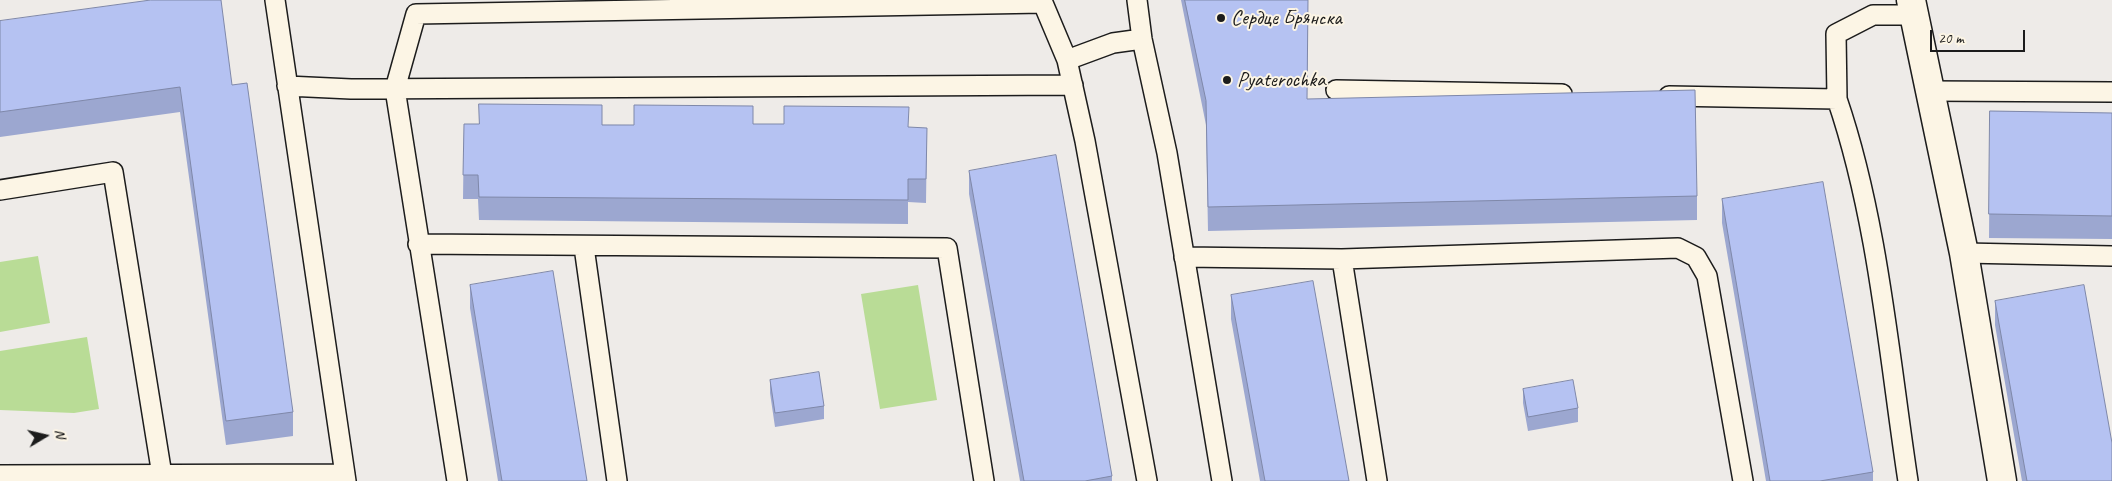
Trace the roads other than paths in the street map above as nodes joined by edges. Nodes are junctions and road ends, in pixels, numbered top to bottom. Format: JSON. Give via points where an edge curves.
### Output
{"nodes":[{"id":1,"x":274,"y":0,"type":"edge"},
{"id":2,"x":1137,"y":0,"type":"edge"},
{"id":3,"x":1912,"y":7,"type":"edge"},
{"id":4,"x":1142,"y":38,"type":"junction"},
{"id":5,"x":1067,"y":60,"type":"junction"},
{"id":6,"x":1073,"y":85,"type":"junction"},
{"id":7,"x":287,"y":86,"type":"junction"},
{"id":8,"x":395,"y":88,"type":"junction"},
{"id":9,"x":1336,"y":90,"type":"dead end"},
{"id":10,"x":1929,"y":91,"type":"junction"},
{"id":11,"x":2112,"y":92,"type":"edge"},
{"id":12,"x":1582,"y":95,"type":"edge"},
{"id":13,"x":1650,"y":96,"type":"edge"},
{"id":14,"x":1837,"y":99,"type":"junction"},
{"id":15,"x":0,"y":190,"type":"edge"},
{"id":16,"x":418,"y":244,"type":"junction"},
{"id":17,"x":584,"y":247,"type":"junction"},
{"id":18,"x":1964,"y":254,"type":"junction"},
{"id":19,"x":2112,"y":256,"type":"edge"},
{"id":20,"x":1184,"y":257,"type":"junction"},
{"id":21,"x":1342,"y":259,"type":"junction"},
{"id":22,"x":0,"y":475,"type":"edge"},
{"id":23,"x":162,"y":475,"type":"junction"},
{"id":24,"x":345,"y":477,"type":"edge"},
{"id":25,"x":457,"y":481,"type":"edge"},
{"id":26,"x":617,"y":481,"type":"edge"},
{"id":27,"x":984,"y":481,"type":"edge"},
{"id":28,"x":1146,"y":481,"type":"edge"},
{"id":29,"x":1222,"y":481,"type":"edge"},
{"id":30,"x":1377,"y":481,"type":"edge"},
{"id":31,"x":1743,"y":481,"type":"edge"},
{"id":32,"x":1908,"y":481,"type":"edge"},
{"id":33,"x":2002,"y":481,"type":"edge"}],
"edges":[{"from":1,"to":7,"type":"lane"},
{"from":2,"to":4,"type":"lane"},
{"from":3,"to":10,"type":"street"},
{"from":3,"to":14,"type":"lane","via":[[1873,15],[1836,34]]},
{"from":4,"to":5,"type":"lane","via":[[1114,43]]},
{"from":4,"to":20,"type":"lane","via":[[1167,153]]},
{"from":5,"to":6,"type":"lane"},
{"from":5,"to":8,"type":"lane","via":[[1043,3],[416,14]]},
{"from":6,"to":8,"type":"lane"},
{"from":6,"to":28,"type":"lane"},
{"from":7,"to":8,"type":"lane"},
{"from":7,"to":24,"type":"lane"},
{"from":8,"to":16,"type":"lane"},
{"from":9,"to":12,"type":"lane"},
{"from":10,"to":11,"type":"lane"},
{"from":10,"to":18,"type":"street"},
{"from":13,"to":14,"type":"lane"},
{"from":14,"to":32,"type":"lane","via":[[1850,138],[1874,257]]},
{"from":15,"to":23,"type":"lane","via":[[114,172]]},
{"from":16,"to":17,"type":"lane"},
{"from":16,"to":25,"type":"lane"},
{"from":17,"to":26,"type":"lane"},
{"from":17,"to":27,"type":"lane","via":[[947,248]]},
{"from":18,"to":19,"type":"lane"},
{"from":18,"to":33,"type":"street"},
{"from":20,"to":21,"type":"lane"},
{"from":20,"to":29,"type":"lane"},
{"from":21,"to":30,"type":"lane"},
{"from":21,"to":31,"type":"lane","via":[[1678,248],[1696,257],[1707,276]]},
{"from":22,"to":23,"type":"lane"},
{"from":23,"to":24,"type":"lane"}]}
